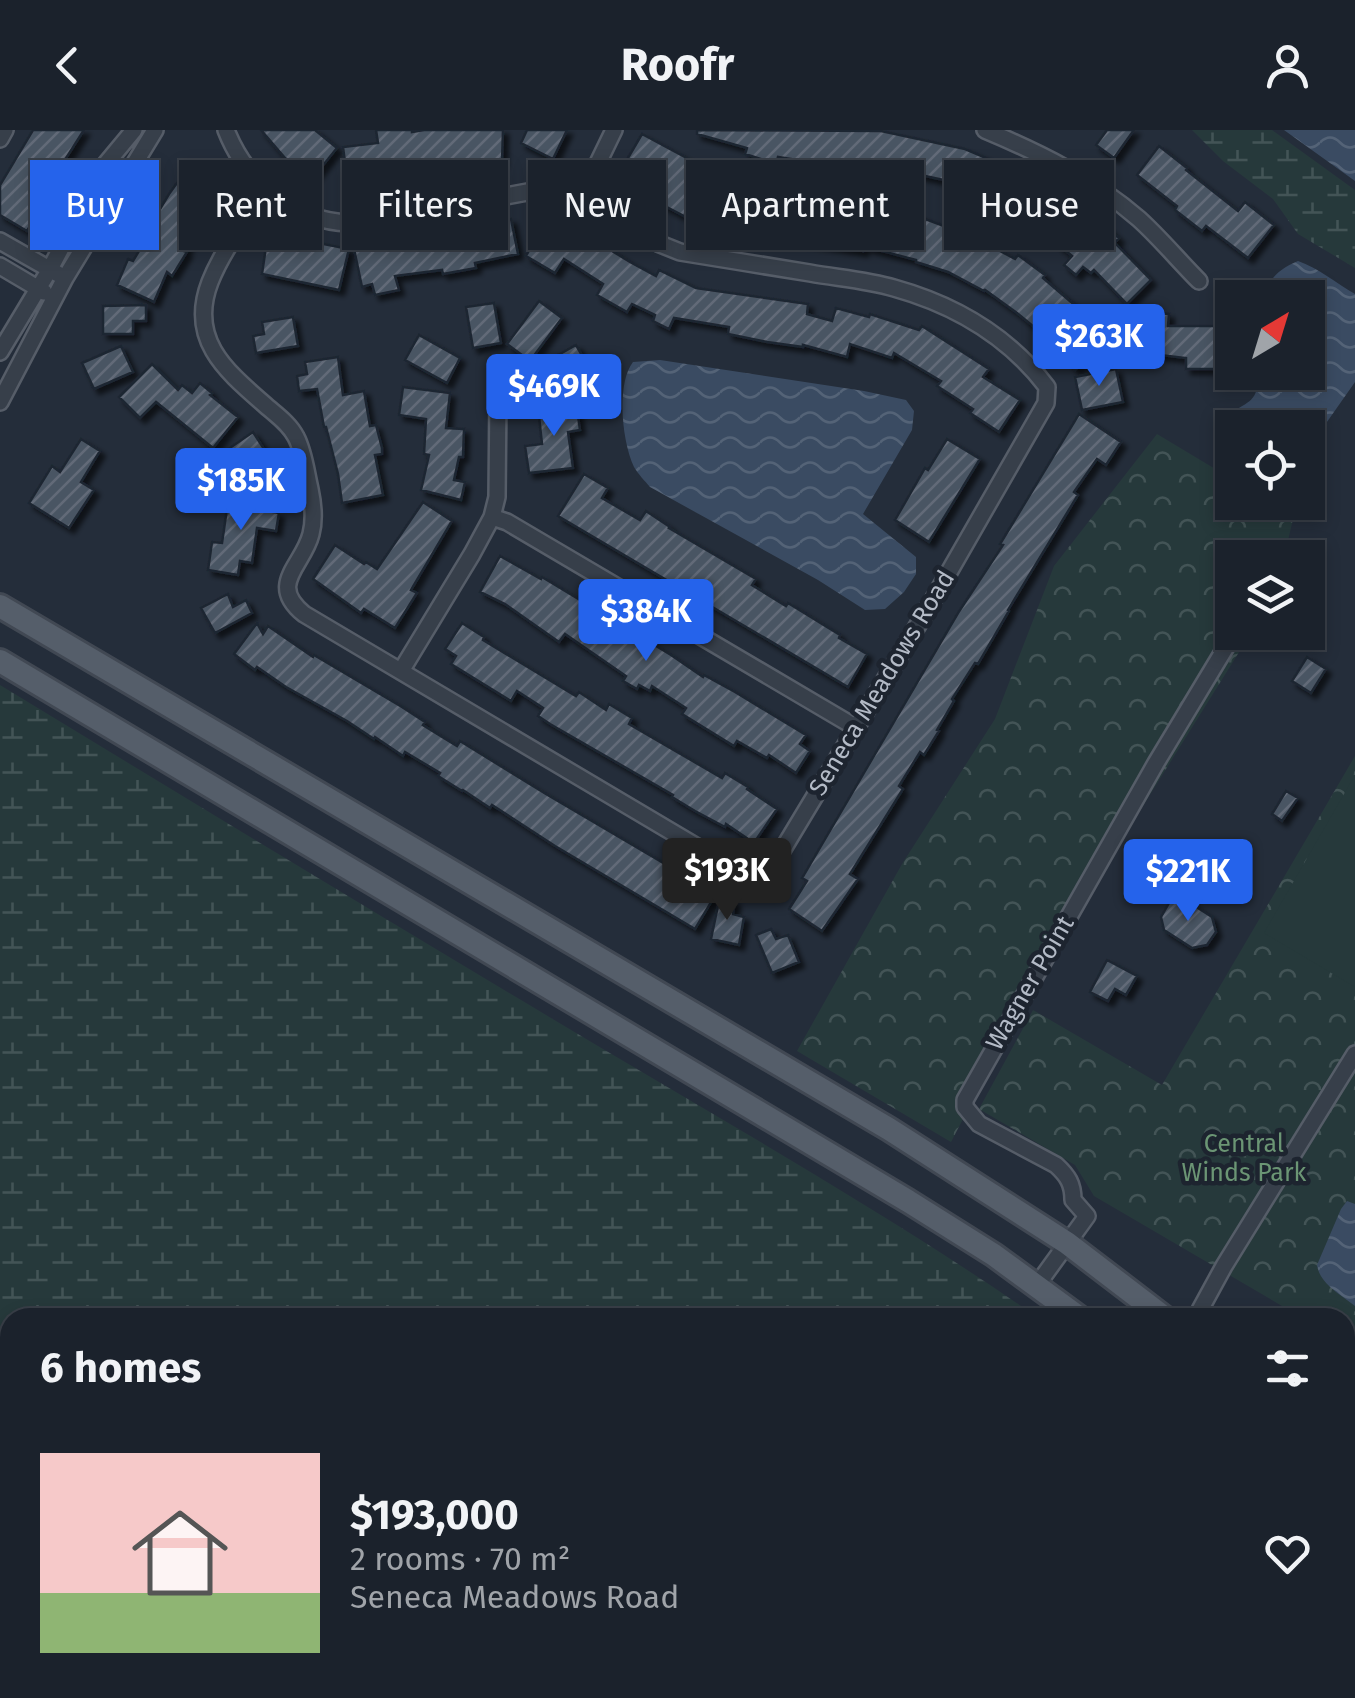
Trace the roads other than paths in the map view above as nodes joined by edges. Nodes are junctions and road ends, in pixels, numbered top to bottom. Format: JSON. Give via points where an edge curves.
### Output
{"nodes":[{"id":1,"x":5,"y":130,"type":"edge"},
{"id":2,"x":134,"y":130,"type":"edge"},
{"id":3,"x":155,"y":130,"type":"edge"},
{"id":4,"x":226,"y":130,"type":"edge"},
{"id":5,"x":614,"y":130,"type":"edge"},
{"id":6,"x":984,"y":130,"type":"edge"},
{"id":7,"x":0,"y":139,"type":"edge"},
{"id":8,"x":241,"y":160,"type":"edge"},
{"id":9,"x":599,"y":160,"type":"edge"},
{"id":10,"x":528,"y":192,"type":"edge"},
{"id":11,"x":322,"y":219,"type":"edge"},
{"id":12,"x":0,"y":241,"type":"edge"},
{"id":13,"x":666,"y":246,"type":"edge"},
{"id":14,"x":228,"y":250,"type":"edge"},
{"id":15,"x":0,"y":266,"type":"edge"},
{"id":16,"x":50,"y":269,"type":"junction"},
{"id":17,"x":66,"y":278,"type":"junction"},
{"id":18,"x":1198,"y":281,"type":"dead end"},
{"id":19,"x":38,"y":289,"type":"junction"},
{"id":20,"x":54,"y":298,"type":"junction"},
{"id":21,"x":0,"y":352,"type":"edge"},
{"id":22,"x":498,"y":395,"type":"dead end"},
{"id":23,"x":0,"y":402,"type":"edge"},
{"id":24,"x":492,"y":516,"type":"junction"},
{"id":25,"x":0,"y":606,"type":"edge"},
{"id":26,"x":1223,"y":650,"type":"edge"},
{"id":27,"x":0,"y":661,"type":"edge"},
{"id":28,"x":401,"y":670,"type":"junction"},
{"id":29,"x":855,"y":727,"type":"junction"},
{"id":30,"x":1355,"y":1054,"type":"edge"},
{"id":31,"x":1067,"y":1242,"type":"junction"},
{"id":32,"x":1037,"y":1286,"type":"junction"},
{"id":33,"x":1067,"y":1308,"type":"edge"},
{"id":34,"x":1152,"y":1308,"type":"edge"},
{"id":35,"x":1209,"y":1308,"type":"edge"}],
"edges":[{"from":1,"to":7,"type":"street"},
{"from":2,"to":16,"type":"street","via":[[105,165]]},
{"from":3,"to":17,"type":"street"},
{"from":4,"to":8,"type":"street","name":"Seneca Meadows Road"},
{"from":5,"to":9,"type":"street"},
{"from":6,"to":18,"type":"street","via":[[1088,181],[1139,220]]},
{"from":10,"to":11,"type":"street","name":"Seneca Meadows Road","via":[[380,220]]},
{"from":12,"to":16,"type":"street"},
{"from":13,"to":29,"type":"street","name":"Seneca Meadows Road","via":[[932,300],[1016,352],[1048,388],[1046,403]]},
{"from":14,"to":28,"type":"street","name":"Seneca Meadows Road","via":[[210,284],[205,332],[230,374],[295,435],[314,513],[289,597],[304,614]]},
{"from":15,"to":19,"type":"street"},
{"from":16,"to":17,"type":"street"},
{"from":16,"to":19,"type":"street"},
{"from":17,"to":20,"type":"street"},
{"from":19,"to":20,"type":"street"},
{"from":19,"to":21,"type":"street"},
{"from":20,"to":23,"type":"street"},
{"from":22,"to":24,"type":"street"},
{"from":24,"to":28,"type":"street"},
{"from":24,"to":29,"type":"street"},
{"from":25,"to":31,"type":"main road","via":[[889,1128]]},
{"from":26,"to":31,"type":"street","name":"Wagner Point","via":[[965,1100],[979,1124],[1066,1175],[1086,1216]]},
{"from":27,"to":32,"type":"main road","via":[[892,1192]]},
{"from":28,"to":29,"type":"street","name":"Seneca Meadows Road","via":[[746,875],[780,854]]},
{"from":30,"to":35,"type":"street","via":[[1224,1266]]},
{"from":31,"to":32,"type":"street"},
{"from":31,"to":34,"type":"main road"},
{"from":32,"to":33,"type":"main road"}]}
